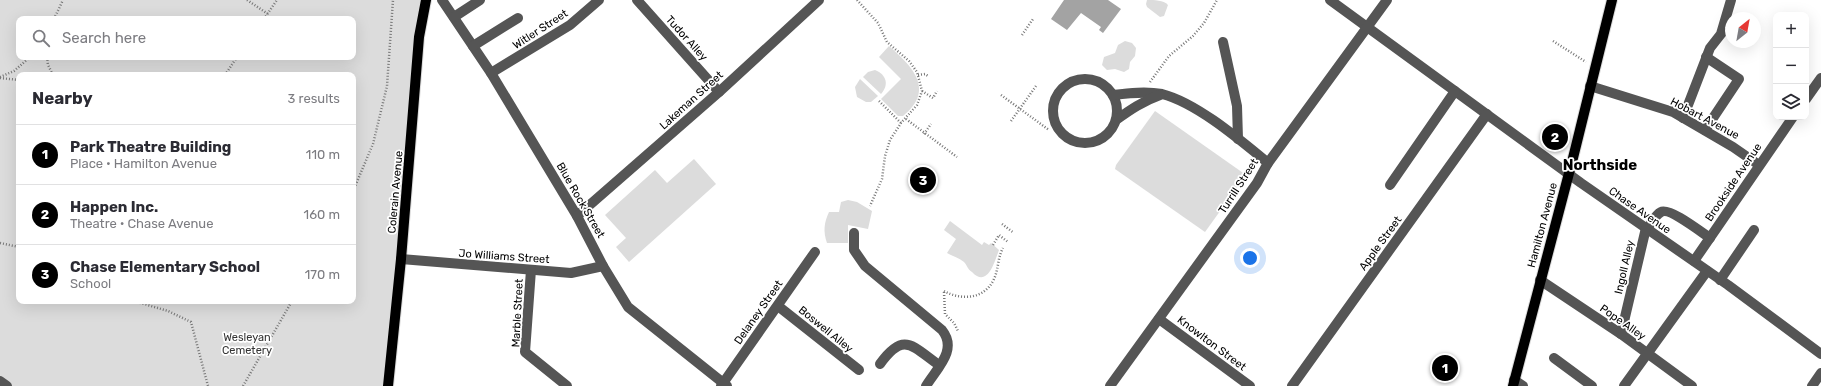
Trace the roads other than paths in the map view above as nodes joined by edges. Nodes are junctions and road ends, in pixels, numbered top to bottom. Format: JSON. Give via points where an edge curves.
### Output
{"nodes":[{"id":1,"x":426,"y":0,"type":"edge"},
{"id":2,"x":442,"y":0,"type":"edge"},
{"id":3,"x":480,"y":0,"type":"edge"},
{"id":4,"x":599,"y":0,"type":"edge"},
{"id":5,"x":637,"y":0,"type":"edge"},
{"id":6,"x":819,"y":0,"type":"edge"},
{"id":7,"x":1330,"y":0,"type":"edge"},
{"id":8,"x":1387,"y":0,"type":"edge"},
{"id":9,"x":1612,"y":0,"type":"edge"},
{"id":10,"x":1731,"y":0,"type":"edge"},
{"id":11,"x":454,"y":17,"type":"junction"},
{"id":12,"x":518,"y":18,"type":"dead end"},
{"id":13,"x":1368,"y":26,"type":"junction"},
{"id":14,"x":1224,"y":42,"type":"dead end"},
{"id":15,"x":473,"y":46,"type":"junction"},
{"id":16,"x":1706,"y":57,"type":"junction"},
{"id":17,"x":491,"y":74,"type":"junction"},
{"id":18,"x":1821,"y":78,"type":"edge"},
{"id":19,"x":1590,"y":86,"type":"junction"},
{"id":20,"x":1455,"y":91,"type":"junction"},
{"id":21,"x":719,"y":92,"type":"junction"},
{"id":22,"x":1162,"y":94,"type":"junction"},
{"id":23,"x":1113,"y":95,"type":"junction"},
{"id":24,"x":1809,"y":95,"type":"edge"},
{"id":25,"x":1487,"y":114,"type":"junction"},
{"id":26,"x":1683,"y":118,"type":"junction"},
{"id":27,"x":1116,"y":120,"type":"junction"},
{"id":28,"x":1791,"y":120,"type":"edge"},
{"id":29,"x":1705,"y":130,"type":"junction"},
{"id":30,"x":1238,"y":139,"type":"junction"},
{"id":31,"x":1268,"y":163,"type":"junction"},
{"id":32,"x":1759,"y":165,"type":"junction"},
{"id":33,"x":1568,"y":174,"type":"junction"},
{"id":34,"x":1390,"y":185,"type":"dead end"},
{"id":35,"x":578,"y":216,"type":"junction"},
{"id":36,"x":1646,"y":228,"type":"junction"},
{"id":37,"x":1754,"y":230,"type":"dead end"},
{"id":38,"x":854,"y":233,"type":"dead end"},
{"id":39,"x":1710,"y":238,"type":"junction"},
{"id":40,"x":815,"y":252,"type":"dead end"},
{"id":41,"x":401,"y":259,"type":"junction"},
{"id":42,"x":1694,"y":261,"type":"junction"},
{"id":43,"x":604,"y":266,"type":"junction"},
{"id":44,"x":531,"y":270,"type":"junction"},
{"id":45,"x":1707,"y":271,"type":"junction"},
{"id":46,"x":1540,"y":280,"type":"junction"},
{"id":47,"x":1720,"y":280,"type":"junction"},
{"id":48,"x":778,"y":306,"type":"junction"},
{"id":49,"x":1159,"y":319,"type":"junction"},
{"id":50,"x":1621,"y":334,"type":"junction"},
{"id":51,"x":1648,"y":354,"type":"junction"},
{"id":52,"x":1821,"y":354,"type":"edge"},
{"id":53,"x":1554,"y":358,"type":"dead end"},
{"id":54,"x":880,"y":364,"type":"dead end"},
{"id":55,"x":939,"y":365,"type":"junction"},
{"id":56,"x":859,"y":370,"type":"dead end"},
{"id":57,"x":1821,"y":373,"type":"edge"},
{"id":58,"x":1514,"y":383,"type":"edge"},
{"id":59,"x":724,"y":385,"type":"edge"},
{"id":60,"x":388,"y":386,"type":"edge"},
{"id":61,"x":567,"y":386,"type":"edge"},
{"id":62,"x":926,"y":386,"type":"edge"},
{"id":63,"x":1110,"y":386,"type":"edge"},
{"id":64,"x":1250,"y":386,"type":"edge"},
{"id":65,"x":1292,"y":386,"type":"edge"},
{"id":66,"x":1523,"y":386,"type":"edge"},
{"id":67,"x":1592,"y":386,"type":"edge"},
{"id":68,"x":1624,"y":386,"type":"edge"},
{"id":69,"x":1692,"y":386,"type":"edge"},
{"id":70,"x":1812,"y":386,"type":"edge"}],
"edges":[{"from":1,"to":41,"type":"main road","name":"Colerain Avenue","via":[[419,37]]},
{"from":2,"to":11,"type":"street","name":"Blue Rock Street"},
{"from":3,"to":11,"type":"street"},
{"from":4,"to":17,"type":"street","name":"Witler Street","via":[[570,25]]},
{"from":5,"to":21,"type":"street","name":"Tudor Alley"},
{"from":6,"to":21,"type":"street","name":"Lakeman Street"},
{"from":7,"to":13,"type":"street","name":"Chase Avenue"},
{"from":8,"to":13,"type":"street","name":"Turrill Street"},
{"from":9,"to":19,"type":"main road","name":"Hamilton Avenue"},
{"from":10,"to":16,"type":"street","via":[[1721,34]]},
{"from":11,"to":15,"type":"street","name":"Blue Rock Street"},
{"from":12,"to":15,"type":"street"},
{"from":13,"to":20,"type":"street","name":"Chase Avenue"},
{"from":13,"to":31,"type":"street","name":"Turrill Street"},
{"from":14,"to":30,"type":"street","via":[[1237,106]]},
{"from":15,"to":17,"type":"street","name":"Blue Rock Street"},
{"from":16,"to":26,"type":"street"},
{"from":16,"to":29,"type":"street","via":[[1739,79]]},
{"from":17,"to":35,"type":"street","name":"Blue Rock Street"},
{"from":18,"to":24,"type":"street"},
{"from":19,"to":26,"type":"street","name":"Hobart Avenue","via":[[1673,112]]},
{"from":19,"to":33,"type":"main road","name":"Hamilton Avenue"},
{"from":20,"to":25,"type":"street","name":"Chase Avenue"},
{"from":20,"to":34,"type":"street"},
{"from":21,"to":35,"type":"street","name":"Lakeman Street"},
{"from":22,"to":23,"type":"street","via":[[1144,92]]},
{"from":22,"to":27,"type":"street","via":[[1138,105]]},
{"from":22,"to":30,"type":"street","via":[[1182,101]]},
{"from":23,"to":27,"type":"street","via":[[1117,109]]},
{"from":23,"to":27,"type":"street","via":[[1104,85],[1094,80],[1083,78],[1072,81],[1058,92],[1053,114],[1060,131],[1078,142],[1092,142],[1102,138],[1111,130]]},
{"from":25,"to":33,"type":"street","name":"Chase Avenue"},
{"from":25,"to":65,"type":"street","name":"Apple Street"},
{"from":26,"to":29,"type":"street","name":"Hobart Avenue"},
{"from":28,"to":32,"type":"street","name":"Brookside Avenue"},
{"from":29,"to":32,"type":"street","name":"Hobart Avenue"},
{"from":30,"to":31,"type":"street"},
{"from":31,"to":49,"type":"street","name":"Turrill Street","via":[[1257,183]]},
{"from":32,"to":39,"type":"street","name":"Brookside Avenue"},
{"from":33,"to":36,"type":"street","name":"Chase Avenue"},
{"from":33,"to":46,"type":"main road","name":"Hamilton Avenue"},
{"from":35,"to":43,"type":"street","name":"Blue Rock Street"},
{"from":36,"to":39,"type":"street","via":[[1659,212],[1664,210],[1672,212]]},
{"from":36,"to":42,"type":"street","name":"Chase Avenue"},
{"from":36,"to":50,"type":"street","name":"Ingoll Alley"},
{"from":37,"to":47,"type":"street"},
{"from":38,"to":55,"type":"street","via":[[854,250],[865,266],[946,335],[949,342],[948,350]]},
{"from":39,"to":42,"type":"street","name":"Brookside Avenue"},
{"from":40,"to":48,"type":"street","name":"Delaney Street"},
{"from":41,"to":44,"type":"street","name":"Jo Williams Street"},
{"from":41,"to":60,"type":"main road","name":"Colerain Avenue"},
{"from":42,"to":45,"type":"street","name":"Chase Avenue"},
{"from":43,"to":44,"type":"street","name":"Jo Williams Street","via":[[571,273]]},
{"from":43,"to":59,"type":"street","name":"Blue Rock Street","via":[[628,307]]},
{"from":44,"to":61,"type":"street","name":"Marble Street","via":[[525,352]]},
{"from":45,"to":47,"type":"street","name":"Chase Avenue"},
{"from":45,"to":51,"type":"street"},
{"from":46,"to":50,"type":"street","name":"Pope Alley"},
{"from":46,"to":58,"type":"main road","name":"Hamilton Avenue"},
{"from":47,"to":52,"type":"street","name":"Chase Avenue"},
{"from":48,"to":56,"type":"street","name":"Boswell Alley"},
{"from":48,"to":59,"type":"street","name":"Delaney Street"},
{"from":49,"to":63,"type":"street","name":"Turrill Street"},
{"from":49,"to":64,"type":"street","name":"Knowlton Street"},
{"from":50,"to":51,"type":"street","name":"Pope Alley"},
{"from":51,"to":68,"type":"street"},
{"from":51,"to":69,"type":"street","name":"Pope Alley"},
{"from":53,"to":67,"type":"street"},
{"from":54,"to":55,"type":"street","via":[[888,352],[906,343]]},
{"from":55,"to":62,"type":"street"},
{"from":57,"to":70,"type":"street"},
{"from":58,"to":66,"type":"street"}]}
